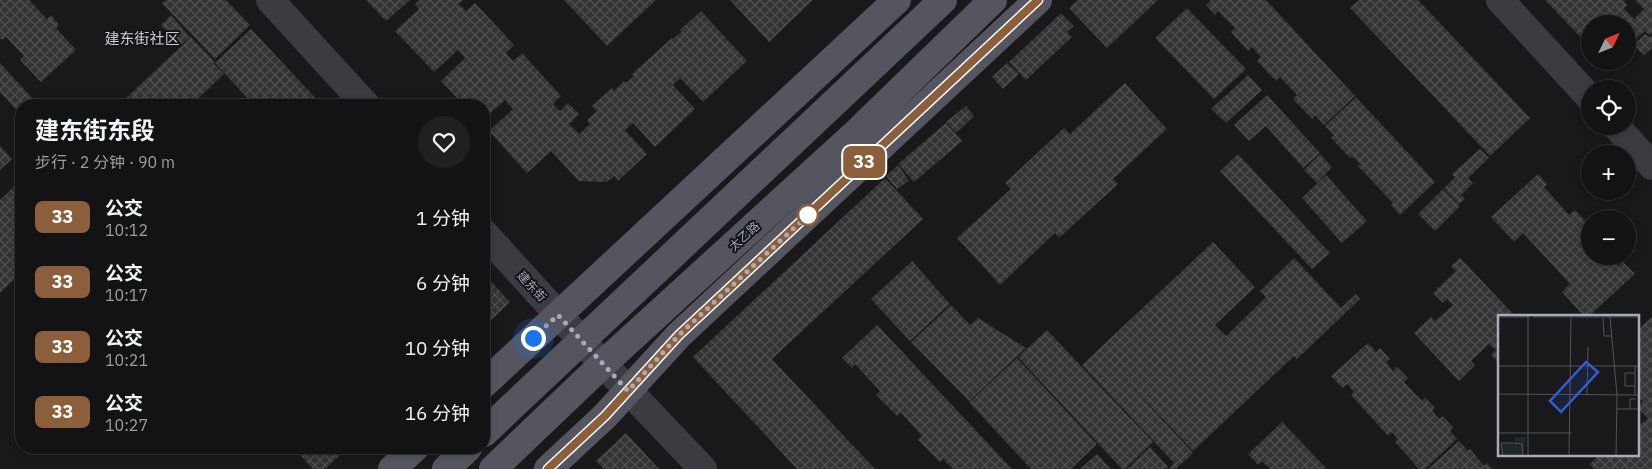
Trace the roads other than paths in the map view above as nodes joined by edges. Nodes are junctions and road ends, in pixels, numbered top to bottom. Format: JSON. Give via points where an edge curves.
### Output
{"nodes":[{"id":1,"x":270,"y":0,"type":"edge"},
{"id":2,"x":897,"y":0,"type":"edge"},
{"id":3,"x":943,"y":0,"type":"edge"},
{"id":4,"x":993,"y":0,"type":"edge"},
{"id":5,"x":1038,"y":0,"type":"edge"},
{"id":6,"x":1500,"y":0,"type":"edge"},
{"id":7,"x":1581,"y":88,"type":"edge"},
{"id":8,"x":361,"y":99,"type":"edge"},
{"id":9,"x":1624,"y":135,"type":"edge"},
{"id":10,"x":1652,"y":166,"type":"edge"},
{"id":11,"x":490,"y":240,"type":"edge"},
{"id":12,"x":558,"y":315,"type":"junction"},
{"id":13,"x":582,"y":341,"type":"junction"},
{"id":14,"x":603,"y":364,"type":"junction"},
{"id":15,"x":490,"y":378,"type":"edge"},
{"id":16,"x":628,"y":391,"type":"junction"},
{"id":17,"x":490,"y":427,"type":"edge"},
{"id":18,"x":408,"y":454,"type":"edge"},
{"id":19,"x":462,"y":454,"type":"edge"},
{"id":20,"x":392,"y":469,"type":"edge"},
{"id":21,"x":446,"y":469,"type":"edge"},
{"id":22,"x":493,"y":469,"type":"edge"},
{"id":23,"x":548,"y":469,"type":"edge"},
{"id":24,"x":703,"y":469,"type":"edge"}],
"edges":[{"from":1,"to":8,"type":"street"},
{"from":2,"to":12,"type":"main road"},
{"from":3,"to":13,"type":"main road"},
{"from":4,"to":14,"type":"main road","name":"太乙路","via":[[858,132]]},
{"from":5,"to":16,"type":"main road","via":[[679,335]]},
{"from":6,"to":7,"type":"street"},
{"from":9,"to":10,"type":"street"},
{"from":11,"to":12,"type":"street","name":"建东街"},
{"from":12,"to":13,"type":"street","name":"建东街"},
{"from":12,"to":15,"type":"main road"},
{"from":13,"to":14,"type":"street","name":"建东街"},
{"from":13,"to":17,"type":"main road"},
{"from":14,"to":16,"type":"street","name":"建东街"},
{"from":14,"to":22,"type":"main road","name":"太乙路"},
{"from":16,"to":23,"type":"main road"},
{"from":16,"to":24,"type":"street","name":"建东街"},
{"from":18,"to":20,"type":"main road"},
{"from":19,"to":21,"type":"main road"}]}
